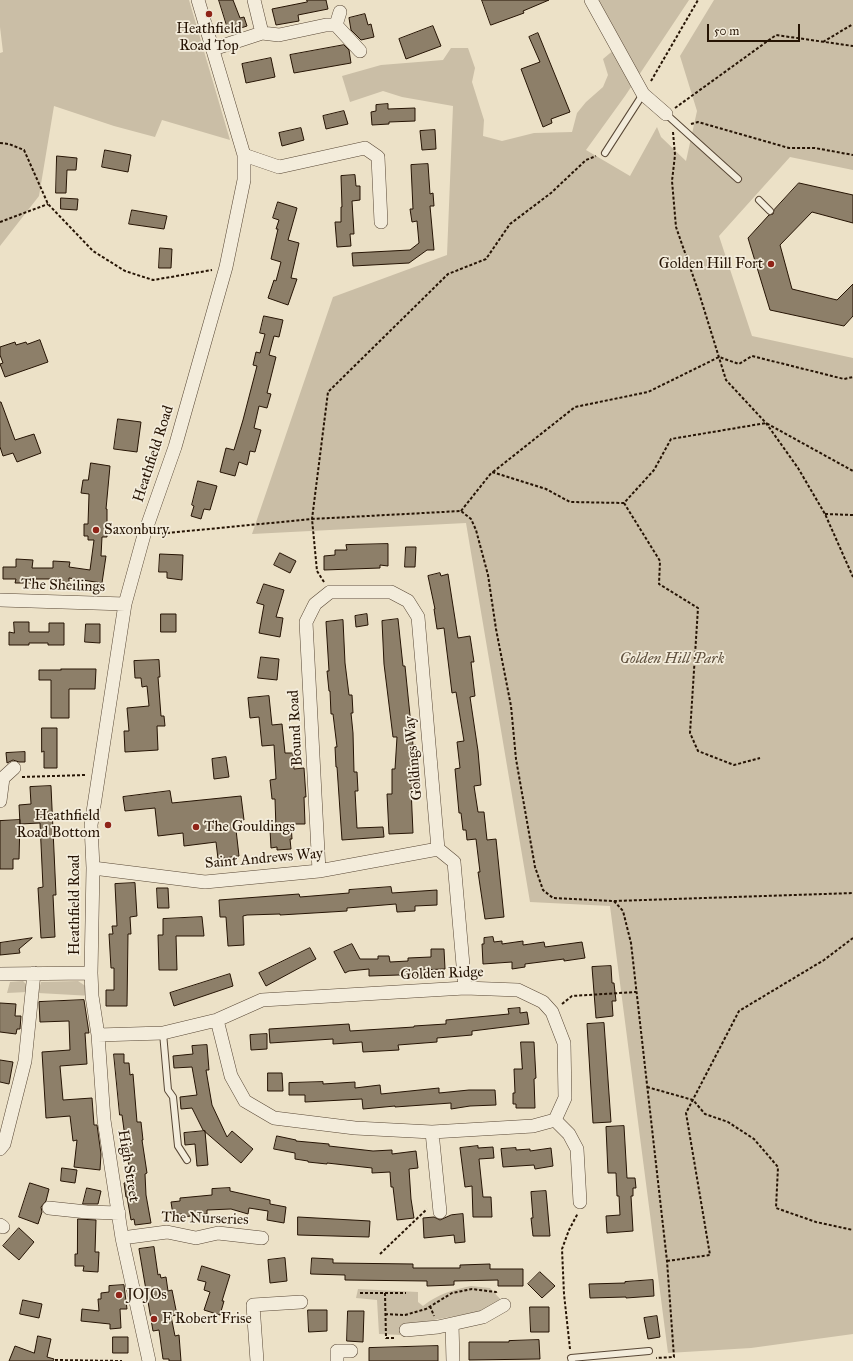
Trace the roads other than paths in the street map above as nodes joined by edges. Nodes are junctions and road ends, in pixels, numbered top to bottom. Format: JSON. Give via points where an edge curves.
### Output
{"nodes":[{"id":1,"x":198,"y":0,"type":"edge"},
{"id":2,"x":254,"y":0,"type":"edge"},
{"id":3,"x":591,"y":0,"type":"edge"},
{"id":4,"x":340,"y":12,"type":"dead end"},
{"id":5,"x":336,"y":25,"type":"junction"},
{"id":6,"x":262,"y":33,"type":"junction"},
{"id":7,"x":213,"y":49,"type":"junction"},
{"id":8,"x":360,"y":52,"type":"dead end"},
{"id":9,"x":643,"y":94,"type":"junction"},
{"id":10,"x":666,"y":114,"type":"joint"},
{"id":11,"x":605,"y":153,"type":"road end"},
{"id":12,"x":244,"y":155,"type":"junction"},
{"id":13,"x":738,"y":179,"type":"dead end"},
{"id":14,"x":759,"y":200,"type":"dead end"},
{"id":15,"x":770,"y":211,"type":"dead end"},
{"id":16,"x":381,"y":222,"type":"dead end"},
{"id":17,"x":330,"y":592,"type":"joint"},
{"id":18,"x":0,"y":600,"type":"edge"},
{"id":19,"x":124,"y":604,"type":"junction"},
{"id":20,"x":14,"y":768,"type":"dead end"},
{"id":21,"x":0,"y":801,"type":"edge"},
{"id":22,"x":438,"y":849,"type":"junction"},
{"id":23,"x":93,"y":868,"type":"junction"},
{"id":24,"x":319,"y":871,"type":"junction"},
{"id":25,"x":91,"y":973,"type":"junction"},
{"id":26,"x":0,"y":974,"type":"edge"},
{"id":27,"x":34,"y":974,"type":"junction"},
{"id":28,"x":465,"y":988,"type":"junction"},
{"id":29,"x":217,"y":1020,"type":"junction"},
{"id":30,"x":163,"y":1033,"type":"junction"},
{"id":31,"x":98,"y":1035,"type":"junction"},
{"id":32,"x":555,"y":1120,"type":"junction"},
{"id":33,"x":4,"y":1126,"type":"edge"},
{"id":34,"x":432,"y":1132,"type":"junction"},
{"id":35,"x":0,"y":1149,"type":"edge"},
{"id":36,"x":187,"y":1160,"type":"dead end"},
{"id":37,"x":580,"y":1202,"type":"road end"},
{"id":38,"x":49,"y":1208,"type":"dead end"},
{"id":39,"x":440,"y":1212,"type":"dead end"},
{"id":40,"x":119,"y":1213,"type":"junction"},
{"id":41,"x":122,"y":1238,"type":"junction"},
{"id":42,"x":262,"y":1238,"type":"dead end"},
{"id":43,"x":301,"y":1302,"type":"dead end"},
{"id":44,"x":504,"y":1306,"type":"road end"},
{"id":45,"x":452,"y":1324,"type":"junction"},
{"id":46,"x":404,"y":1334,"type":"road end"},
{"id":47,"x":351,"y":1351,"type":"dead end"},
{"id":48,"x":649,"y":1351,"type":"dead end"},
{"id":49,"x":572,"y":1359,"type":"edge"},
{"id":50,"x":149,"y":1361,"type":"edge"},
{"id":51,"x":257,"y":1361,"type":"edge"},
{"id":52,"x":337,"y":1361,"type":"edge"},
{"id":53,"x":454,"y":1361,"type":"edge"}],
"edges":[{"from":1,"to":7,"type":"street","name":"Heathfield Road"},
{"from":2,"to":6,"type":"street"},
{"from":3,"to":9,"type":"street"},
{"from":4,"to":5,"type":"street"},
{"from":5,"to":6,"type":"street","via":[[279,35]]},
{"from":5,"to":8,"type":"street"},
{"from":6,"to":7,"type":"street"},
{"from":7,"to":12,"type":"street","name":"Heathfield Road"},
{"from":9,"to":10,"type":"street"},
{"from":9,"to":11,"type":"lane"},
{"from":10,"to":13,"type":"lane"},
{"from":12,"to":16,"type":"street","via":[[279,167],[365,148],[378,157]]},
{"from":12,"to":19,"type":"street","name":"Heathfield Road","via":[[244,180],[226,267],[175,447],[144,535]]},
{"from":14,"to":15,"type":"lane"},
{"from":17,"to":22,"type":"street","name":"Goldings Way","via":[[391,592],[408,601],[418,617]]},
{"from":17,"to":24,"type":"street","name":"Bound Road","via":[[315,604],[306,622]]},
{"from":18,"to":19,"type":"street","name":"The Sheilings"},
{"from":19,"to":23,"type":"street","name":"Heathfield Road","via":[[91,825]]},
{"from":20,"to":21,"type":"street","via":[[3,778]]},
{"from":22,"to":24,"type":"street","name":"Saint Andrews Way"},
{"from":22,"to":28,"type":"street","via":[[454,862]]},
{"from":23,"to":24,"type":"street","name":"Saint Andrews Way","via":[[205,882]]},
{"from":23,"to":25,"type":"street","name":"Heathfield Road"},
{"from":25,"to":27,"type":"street"},
{"from":25,"to":31,"type":"street","name":"High Street"},
{"from":26,"to":27,"type":"street"},
{"from":27,"to":33,"type":"street","via":[[25,1061]]},
{"from":28,"to":29,"type":"street","name":"Golden Ridge","via":[[262,1000]]},
{"from":28,"to":32,"type":"street","name":"Golden Ridge","via":[[518,990],[543,1002],[552,1012],[564,1042],[565,1098]]},
{"from":29,"to":30,"type":"street","name":"Golden Ridge"},
{"from":29,"to":34,"type":"street","via":[[231,1076],[245,1100],[274,1118],[355,1128]]},
{"from":30,"to":31,"type":"street","name":"Golden Ridge"},
{"from":30,"to":36,"type":"lane","via":[[168,1090],[173,1097],[178,1146]]},
{"from":31,"to":40,"type":"street","name":"High Street","via":[[104,1120]]},
{"from":32,"to":34,"type":"street","via":[[533,1126]]},
{"from":32,"to":37,"type":"street","via":[[569,1134],[577,1149]]},
{"from":33,"to":35,"type":"street","via":[[4,1144]]},
{"from":34,"to":39,"type":"street"},
{"from":38,"to":40,"type":"street"},
{"from":40,"to":41,"type":"street","name":"High Street"},
{"from":41,"to":42,"type":"street","name":"The Nurseries","via":[[166,1232],[196,1238],[218,1233]]},
{"from":41,"to":50,"type":"street","name":"High Street"},
{"from":43,"to":51,"type":"street","via":[[253,1305]]},
{"from":44,"to":45,"type":"street","via":[[483,1317]]},
{"from":45,"to":46,"type":"street"},
{"from":45,"to":53,"type":"street"},
{"from":47,"to":52,"type":"street","via":[[337,1351]]},
{"from":48,"to":49,"type":"lane"}]}
